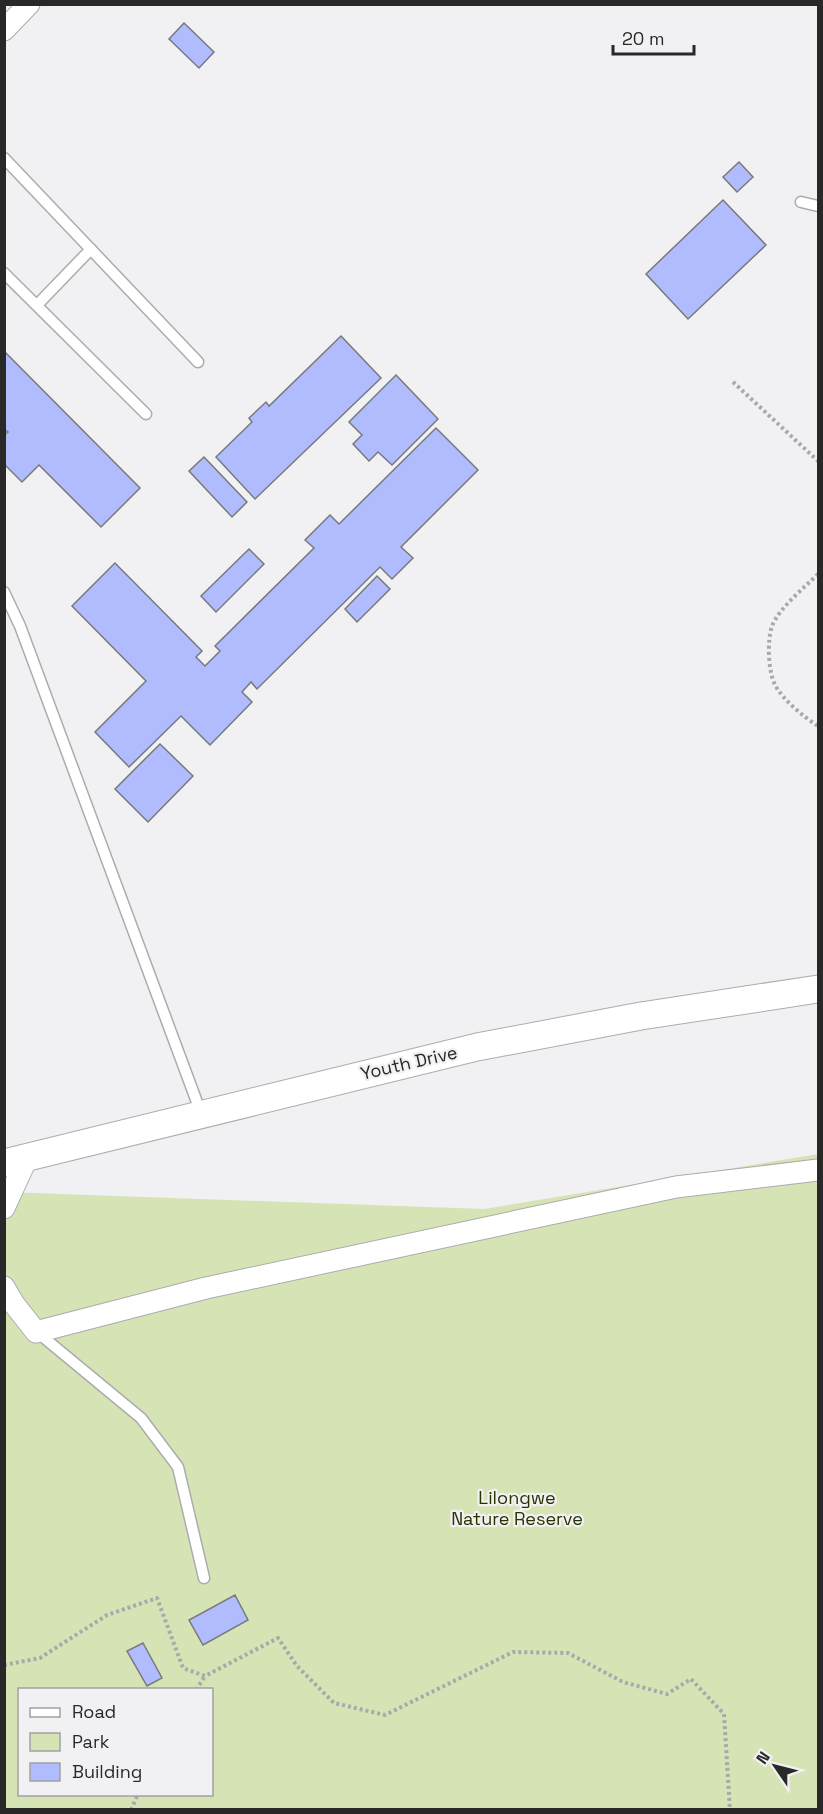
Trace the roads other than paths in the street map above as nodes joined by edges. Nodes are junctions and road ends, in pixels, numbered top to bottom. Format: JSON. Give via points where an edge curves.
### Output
{"nodes":[{"id":1,"x":29,"y":4,"type":"edge"},
{"id":2,"x":4,"y":30,"type":"edge"},
{"id":3,"x":4,"y":158,"type":"edge"},
{"id":4,"x":801,"y":202,"type":"dead end"},
{"id":5,"x":819,"y":206,"type":"edge"},
{"id":6,"x":91,"y":249,"type":"junction"},
{"id":7,"x":4,"y":273,"type":"edge"},
{"id":8,"x":38,"y":304,"type":"junction"},
{"id":9,"x":198,"y":362,"type":"dead end"},
{"id":10,"x":146,"y":414,"type":"dead end"},
{"id":11,"x":4,"y":592,"type":"edge"},
{"id":12,"x":819,"y":990,"type":"edge"},
{"id":13,"x":201,"y":1113,"type":"junction"},
{"id":14,"x":16,"y":1160,"type":"edge"},
{"id":15,"x":819,"y":1170,"type":"edge"},
{"id":16,"x":4,"y":1208,"type":"edge"},
{"id":17,"x":4,"y":1287,"type":"edge"},
{"id":18,"x":36,"y":1332,"type":"junction"},
{"id":19,"x":204,"y":1578,"type":"dead end"}],
"edges":[{"from":1,"to":2,"type":"street"},
{"from":3,"to":6,"type":"lane"},
{"from":4,"to":5,"type":"lane"},
{"from":6,"to":8,"type":"lane"},
{"from":6,"to":9,"type":"lane"},
{"from":7,"to":8,"type":"lane"},
{"from":8,"to":10,"type":"lane"},
{"from":11,"to":13,"type":"lane"},
{"from":12,"to":13,"type":"street","name":"Youth Drive","via":[[641,1016],[477,1047]]},
{"from":13,"to":14,"type":"street","name":"Youth Drive"},
{"from":14,"to":16,"type":"street"},
{"from":15,"to":18,"type":"street","via":[[676,1187],[206,1288]]},
{"from":17,"to":18,"type":"street"},
{"from":18,"to":19,"type":"lane","via":[[141,1418],[178,1467]]}]}
